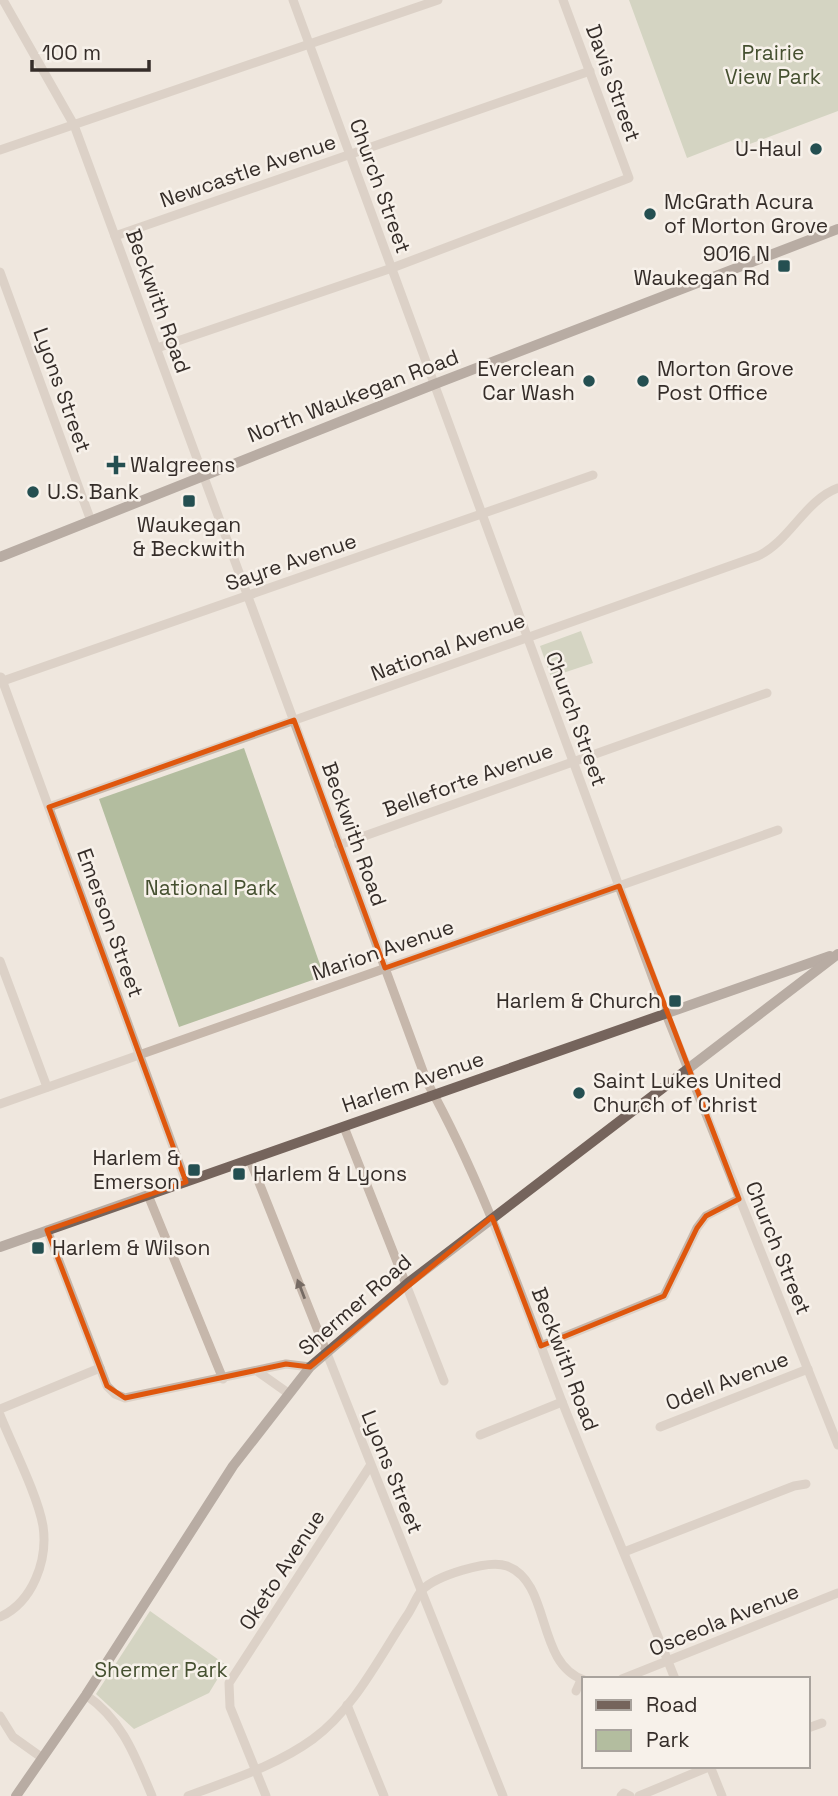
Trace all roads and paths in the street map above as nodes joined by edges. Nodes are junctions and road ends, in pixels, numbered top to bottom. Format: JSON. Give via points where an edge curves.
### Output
{"nodes":[{"id":1,"x":3,"y":0,"type":"edge"},
{"id":2,"x":293,"y":0,"type":"edge"},
{"id":3,"x":438,"y":0,"type":"edge"},
{"id":4,"x":564,"y":0,"type":"edge"},
{"id":5,"x":309,"y":44,"type":"junction"},
{"id":6,"x":590,"y":71,"type":"junction"},
{"id":7,"x":75,"y":125,"type":"junction"},
{"id":8,"x":0,"y":150,"type":"edge"},
{"id":9,"x":350,"y":155,"type":"junction"},
{"id":10,"x":838,"y":229,"type":"edge"},
{"id":11,"x":116,"y":236,"type":"junction"},
{"id":12,"x":392,"y":268,"type":"junction"},
{"id":13,"x":0,"y":272,"type":"edge"},
{"id":14,"x":157,"y":348,"type":"junction"},
{"id":15,"x":435,"y":384,"type":"junction"},
{"id":16,"x":593,"y":475,"type":"dead end"},
{"id":17,"x":204,"y":476,"type":"junction"},
{"id":18,"x":838,"y":488,"type":"edge"},
{"id":19,"x":482,"y":514,"type":"junction"},
{"id":20,"x":91,"y":521,"type":"junction"},
{"id":21,"x":0,"y":557,"type":"edge"},
{"id":22,"x":248,"y":595,"type":"junction"},
{"id":23,"x":527,"y":637,"type":"junction"},
{"id":24,"x":1,"y":679,"type":"edge"},
{"id":25,"x":767,"y":693,"type":"dead end"},
{"id":26,"x":293,"y":720,"type":"junction"},
{"id":27,"x":573,"y":762,"type":"junction"},
{"id":28,"x":49,"y":807,"type":"junction"},
{"id":29,"x":778,"y":830,"type":"dead end"},
{"id":30,"x":340,"y":845,"type":"junction"},
{"id":31,"x":619,"y":886,"type":"junction"},
{"id":32,"x":838,"y":954,"type":"edge"},
{"id":33,"x":0,"y":961,"type":"edge"},
{"id":34,"x":385,"y":968,"type":"junction"},
{"id":35,"x":666,"y":1014,"type":"junction"},
{"id":36,"x":139,"y":1055,"type":"junction"},
{"id":37,"x":688,"y":1069,"type":"junction"},
{"id":38,"x":47,"y":1087,"type":"junction"},
{"id":39,"x":434,"y":1096,"type":"junction"},
{"id":40,"x":0,"y":1104,"type":"edge"},
{"id":41,"x":344,"y":1127,"type":"junction"},
{"id":42,"x":250,"y":1160,"type":"junction"},
{"id":43,"x":186,"y":1182,"type":"junction"},
{"id":44,"x":148,"y":1195,"type":"junction"},
{"id":45,"x":739,"y":1199,"type":"junction"},
{"id":46,"x":492,"y":1217,"type":"junction"},
{"id":47,"x":47,"y":1230,"type":"junction"},
{"id":48,"x":0,"y":1247,"type":"edge"},
{"id":49,"x":408,"y":1283,"type":"junction"},
{"id":50,"x":541,"y":1346,"type":"junction"},
{"id":51,"x":326,"y":1353,"type":"junction"},
{"id":52,"x":310,"y":1367,"type":"junction"},
{"id":53,"x":100,"y":1368,"type":"junction"},
{"id":54,"x":807,"y":1369,"type":"junction"},
{"id":55,"x":257,"y":1371,"type":"junction"},
{"id":56,"x":223,"y":1378,"type":"junction"},
{"id":57,"x":444,"y":1381,"type":"dead end"},
{"id":58,"x":288,"y":1393,"type":"junction"},
{"id":59,"x":562,"y":1402,"type":"junction"},
{"id":60,"x":0,"y":1409,"type":"edge"},
{"id":61,"x":0,"y":1415,"type":"edge"},
{"id":62,"x":660,"y":1427,"type":"dead end"},
{"id":63,"x":480,"y":1435,"type":"dead end"},
{"id":64,"x":838,"y":1445,"type":"edge"},
{"id":65,"x":370,"y":1466,"type":"junction"},
{"id":66,"x":806,"y":1484,"type":"dead end"},
{"id":67,"x":624,"y":1552,"type":"junction"},
{"id":68,"x":421,"y":1591,"type":"junction"},
{"id":69,"x":838,"y":1593,"type":"edge"},
{"id":70,"x":0,"y":1617,"type":"edge"},
{"id":71,"x":669,"y":1661,"type":"junction"},
{"id":72,"x":627,"y":1677,"type":"edge"},
{"id":73,"x":675,"y":1677,"type":"edge"},
{"id":74,"x":582,"y":1679,"type":"edge"},
{"id":75,"x":582,"y":1682,"type":"edge"},
{"id":76,"x":576,"y":1692,"type":"dead end"},
{"id":77,"x":86,"y":1695,"type":"junction"},
{"id":78,"x":347,"y":1705,"type":"junction"},
{"id":79,"x":0,"y":1716,"type":"edge"},
{"id":80,"x":822,"y":1723,"type":"dead end"},
{"id":81,"x":810,"y":1727,"type":"edge"},
{"id":82,"x":41,"y":1757,"type":"junction"},
{"id":83,"x":705,"y":1768,"type":"edge"},
{"id":84,"x":711,"y":1768,"type":"edge"},
{"id":85,"x":255,"y":1770,"type":"junction"},
{"id":86,"x":16,"y":1796,"type":"edge"},
{"id":87,"x":152,"y":1796,"type":"edge"},
{"id":88,"x":188,"y":1796,"type":"edge"},
{"id":89,"x":266,"y":1796,"type":"edge"},
{"id":90,"x":384,"y":1796,"type":"edge"},
{"id":91,"x":502,"y":1796,"type":"edge"},
{"id":92,"x":621,"y":1796,"type":"edge"},
{"id":93,"x":630,"y":1796,"type":"edge"},
{"id":94,"x":639,"y":1796,"type":"edge"},
{"id":95,"x":722,"y":1796,"type":"edge"}],
"edges":[{"from":1,"to":7,"type":"street","name":"Beckwith Road"},
{"from":2,"to":5,"type":"street","name":"Church Street"},
{"from":3,"to":5,"type":"street"},
{"from":4,"to":6,"type":"street","name":"Davis Street"},
{"from":5,"to":7,"type":"street"},
{"from":5,"to":9,"type":"street","name":"Church Street"},
{"from":6,"to":9,"type":"street","name":"Newcastle Avenue"},
{"from":6,"to":12,"type":"street","name":"Davis Street","via":[[629,178]]},
{"from":7,"to":8,"type":"street"},
{"from":7,"to":11,"type":"street","name":"Beckwith Road"},
{"from":9,"to":11,"type":"street","name":"Newcastle Avenue"},
{"from":9,"to":12,"type":"street","name":"Church Street"},
{"from":10,"to":15,"type":"main road","name":"North Waukegan Road"},
{"from":11,"to":14,"type":"street","name":"Beckwith Road"},
{"from":12,"to":14,"type":"street"},
{"from":12,"to":15,"type":"street","name":"Church Street"},
{"from":13,"to":20,"type":"street","name":"Lyons Street"},
{"from":14,"to":17,"type":"street","name":"Beckwith Road"},
{"from":15,"to":17,"type":"main road","name":"North Waukegan Road"},
{"from":15,"to":19,"type":"street","name":"Church Street"},
{"from":16,"to":19,"type":"street","name":"Sayre Avenue"},
{"from":17,"to":20,"type":"main road","name":"North Waukegan Road"},
{"from":17,"to":22,"type":"street","name":"Beckwith Road"},
{"from":18,"to":23,"type":"street","name":"National Avenue","via":[[826,492],[772,548],[758,556]]},
{"from":19,"to":22,"type":"street","name":"Sayre Avenue"},
{"from":19,"to":23,"type":"street","name":"Church Street"},
{"from":20,"to":21,"type":"main road","name":"North Waukegan Road"},
{"from":22,"to":24,"type":"street","name":"Sayre Avenue"},
{"from":22,"to":26,"type":"street","name":"Beckwith Road"},
{"from":23,"to":26,"type":"street","name":"National Avenue"},
{"from":23,"to":27,"type":"street","name":"Church Street"},
{"from":24,"to":28,"type":"street","name":"Emerson Street"},
{"from":25,"to":27,"type":"street","name":"Belleforte Avenue"},
{"from":26,"to":28,"type":"street","name":"National Avenue"},
{"from":26,"to":30,"type":"street","name":"Beckwith Road"},
{"from":27,"to":30,"type":"street","name":"Belleforte Avenue"},
{"from":27,"to":31,"type":"street","name":"Church Street"},
{"from":28,"to":36,"type":"street","name":"Emerson Street"},
{"from":29,"to":31,"type":"street","name":"Marion Avenue"},
{"from":30,"to":34,"type":"street","name":"Beckwith Road"},
{"from":31,"to":34,"type":"street","name":"Marion Avenue"},
{"from":31,"to":35,"type":"street","name":"Church Street"},
{"from":32,"to":35,"type":"main road","name":"Harlem Avenue"},
{"from":32,"to":37,"type":"main road","name":"Shermer Road"},
{"from":33,"to":38,"type":"street"},
{"from":34,"to":36,"type":"street","name":"Marion Avenue"},
{"from":34,"to":39,"type":"street","name":"Beckwith Road"},
{"from":35,"to":37,"type":"street","name":"Church Street"},
{"from":35,"to":39,"type":"main road","name":"Harlem Avenue"},
{"from":36,"to":38,"type":"street","name":"Marion Avenue"},
{"from":36,"to":43,"type":"street","name":"Emerson Street"},
{"from":37,"to":45,"type":"street","name":"Church Street"},
{"from":37,"to":46,"type":"main road","name":"Shermer Road"},
{"from":38,"to":40,"type":"street","name":"Marion Avenue"},
{"from":39,"to":41,"type":"main road","name":"Harlem Avenue"},
{"from":39,"to":46,"type":"street","name":"Beckwith Road"},
{"from":41,"to":42,"type":"main road","name":"Harlem Avenue"},
{"from":41,"to":49,"type":"street"},
{"from":42,"to":43,"type":"main road","name":"Harlem Avenue"},
{"from":51,"to":42,"type":"street","name":"Lyons Street","one_way":true},
{"from":43,"to":44,"type":"main road","name":"Harlem Avenue"},
{"from":44,"to":47,"type":"main road","name":"Harlem Avenue"},
{"from":44,"to":56,"type":"street"},
{"from":45,"to":50,"type":"street","via":[[706,1216],[664,1296]]},
{"from":45,"to":54,"type":"street","name":"Church Street"},
{"from":46,"to":49,"type":"main road","name":"Shermer Road"},
{"from":46,"to":50,"type":"street","name":"Beckwith Road"},
{"from":47,"to":48,"type":"main road","name":"Harlem Avenue"},
{"from":47,"to":53,"type":"street"},
{"from":49,"to":51,"type":"main road","name":"Shermer Road"},
{"from":49,"to":57,"type":"street"},
{"from":50,"to":59,"type":"street","name":"Beckwith Road"},
{"from":51,"to":52,"type":"main road","name":"Shermer Road"},
{"from":51,"to":65,"type":"street","name":"Lyons Street"},
{"from":52,"to":55,"type":"street","via":[[286,1364]]},
{"from":52,"to":58,"type":"main road","name":"Shermer Road"},
{"from":53,"to":56,"type":"street","via":[[107,1386],[125,1398]]},
{"from":53,"to":60,"type":"street"},
{"from":54,"to":62,"type":"street","name":"Odell Avenue"},
{"from":54,"to":64,"type":"street","name":"Church Street"},
{"from":55,"to":56,"type":"street"},
{"from":55,"to":58,"type":"street"},
{"from":58,"to":77,"type":"main road","name":"Shermer Road","via":[[189,1531]]},
{"from":59,"to":63,"type":"street"},
{"from":59,"to":67,"type":"street","name":"Beckwith Road"},
{"from":61,"to":70,"type":"street","via":[[42,1524],[44,1548],[27,1594]]},
{"from":65,"to":68,"type":"street","name":"Lyons Street"},
{"from":65,"to":85,"type":"street","name":"Oketo Avenue","via":[[235,1672],[227,1694]]},
{"from":66,"to":67,"type":"street"},
{"from":67,"to":71,"type":"street","name":"Beckwith Road"},
{"from":68,"to":74,"type":"street","via":[[472,1567],[509,1562],[533,1595],[560,1663]]},
{"from":68,"to":78,"type":"street"},
{"from":68,"to":91,"type":"street","name":"Lyons Street"},
{"from":69,"to":71,"type":"street","name":"Osceola Avenue"},
{"from":71,"to":72,"type":"street","name":"Osceola Avenue"},
{"from":71,"to":73,"type":"street","name":"Beckwith Road"},
{"from":75,"to":76,"type":"street"},
{"from":77,"to":82,"type":"main road","name":"Shermer Road"},
{"from":77,"to":87,"type":"street","via":[[110,1713],[125,1733]]},
{"from":78,"to":85,"type":"street","via":[[313,1739]]},
{"from":78,"to":90,"type":"street"},
{"from":79,"to":82,"type":"street","via":[[13,1737]]},
{"from":80,"to":81,"type":"street"},
{"from":82,"to":86,"type":"main road","name":"Shermer Road"},
{"from":83,"to":94,"type":"street"},
{"from":84,"to":95,"type":"street"},
{"from":85,"to":88,"type":"street"},
{"from":85,"to":89,"type":"street"},
{"from":92,"to":93,"type":"street"}]}
